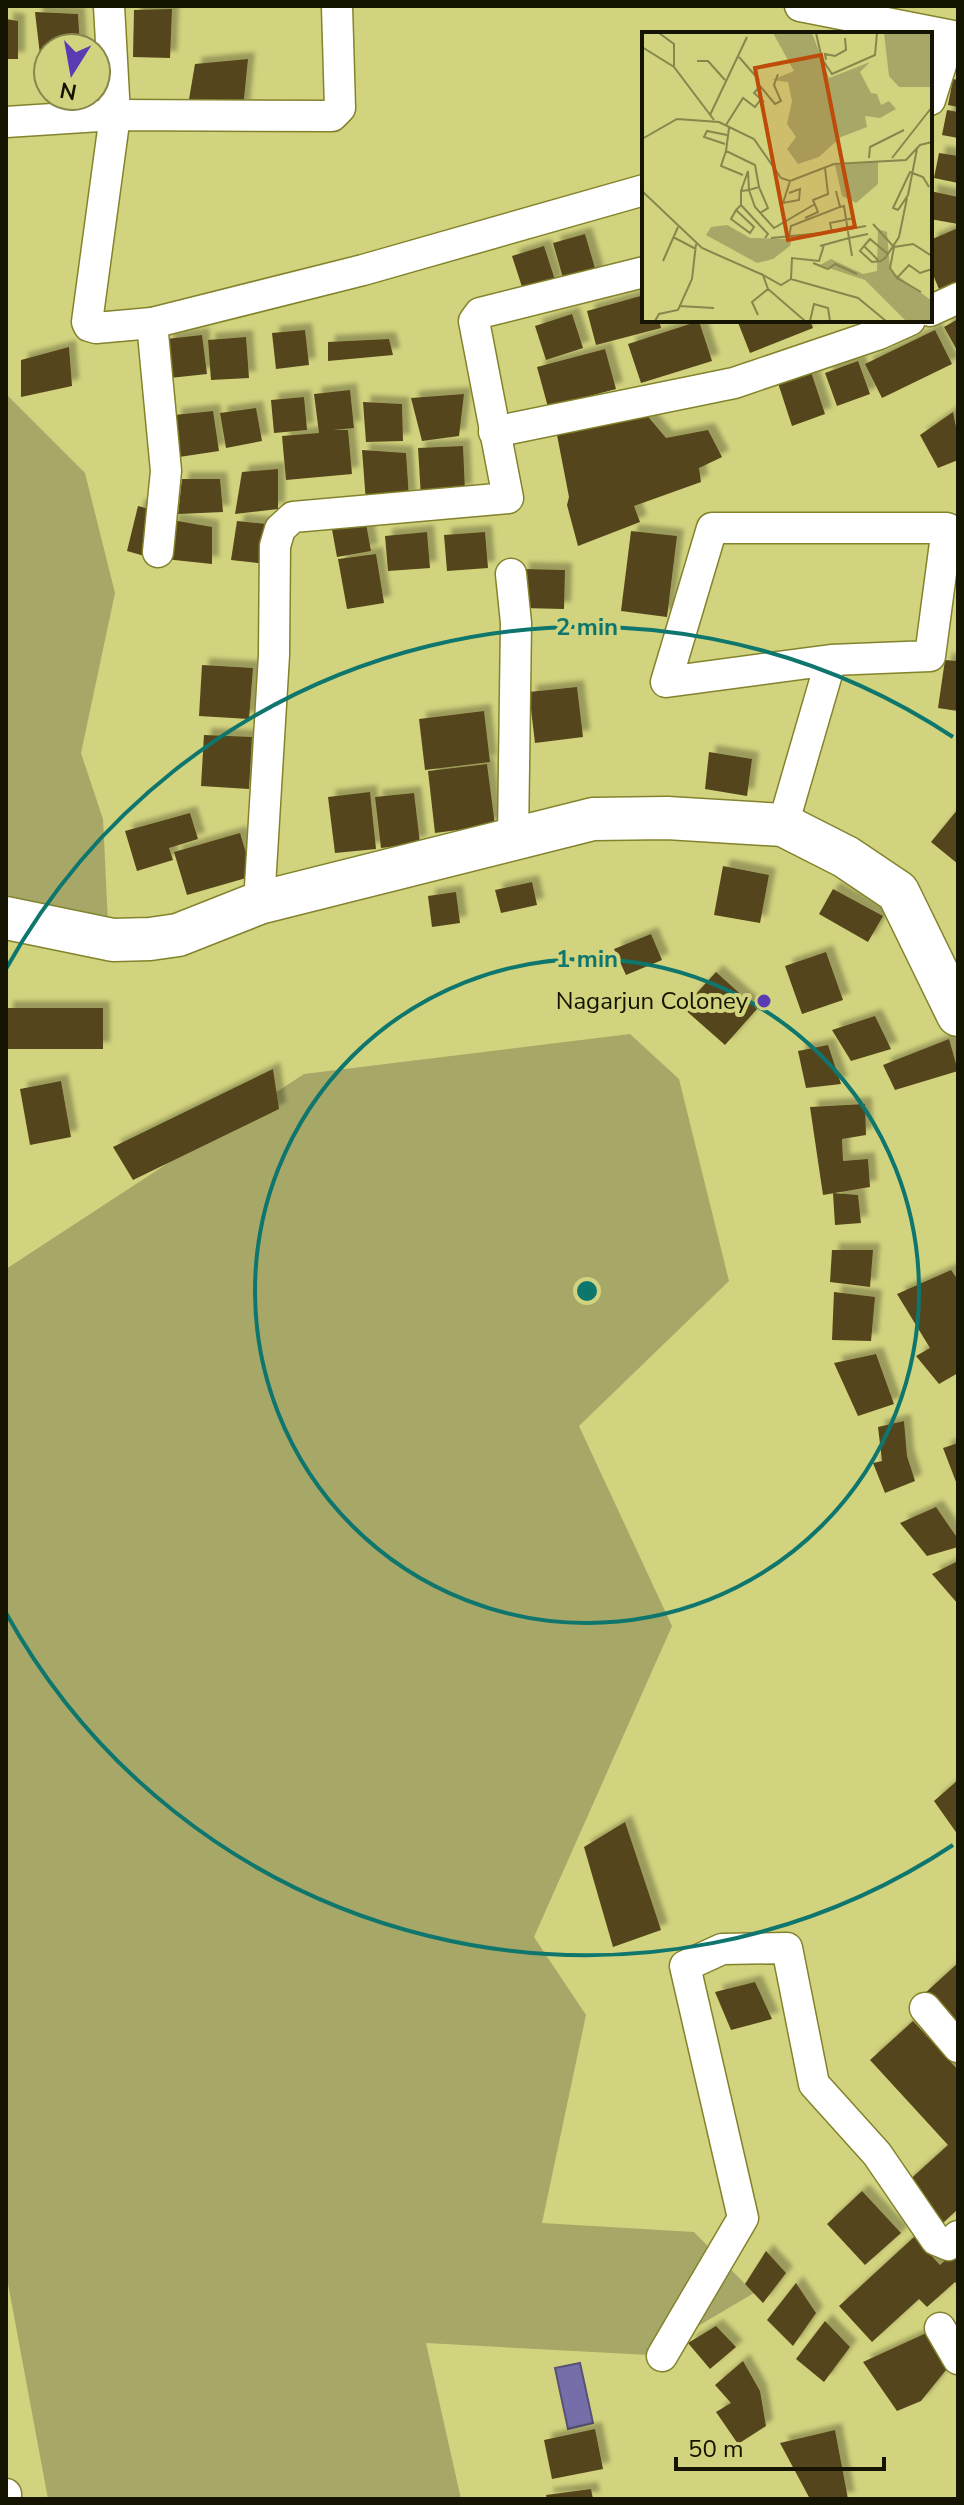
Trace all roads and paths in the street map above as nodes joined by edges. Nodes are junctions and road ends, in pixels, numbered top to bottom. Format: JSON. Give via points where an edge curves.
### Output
{"nodes":[{"id":1,"x":109,"y":6,"type":"edge"},
{"id":2,"x":337,"y":6,"type":"edge"},
{"id":3,"x":800,"y":6,"type":"edge"},
{"id":4,"x":883,"y":29,"type":"edge"},
{"id":5,"x":913,"y":32,"type":"edge"},
{"id":6,"x":932,"y":34,"type":"edge"},
{"id":7,"x":954,"y":36,"type":"edge"},
{"id":8,"x":932,"y":95,"type":"edge"},
{"id":9,"x":115,"y":115,"type":"junction"},
{"id":10,"x":6,"y":122,"type":"edge"},
{"id":11,"x":642,"y":191,"type":"edge"},
{"id":12,"x":642,"y":272,"type":"edge"},
{"id":13,"x":958,"y":298,"type":"edge"},
{"id":14,"x":932,"y":310,"type":"edge"},
{"id":15,"x":906,"y":322,"type":"edge"},
{"id":16,"x":152,"y":323,"type":"junction"},
{"id":17,"x":494,"y":432,"type":"junction"},
{"id":18,"x":158,"y":552,"type":"dead end"},
{"id":19,"x":511,"y":574,"type":"dead end"},
{"id":20,"x":831,"y":660,"type":"junction"},
{"id":21,"x":783,"y":825,"type":"junction"},
{"id":22,"x":513,"y":838,"type":"junction"},
{"id":23,"x":259,"y":903,"type":"junction"},
{"id":24,"x":6,"y":918,"type":"edge"},
{"id":25,"x":958,"y":1015,"type":"edge"},
{"id":26,"x":925,"y":2008,"type":"dead end"},
{"id":27,"x":958,"y":2047,"type":"edge"},
{"id":28,"x":958,"y":2236,"type":"edge"},
{"id":29,"x":940,"y":2328,"type":"dead end"},
{"id":30,"x":662,"y":2356,"type":"dead end"},
{"id":31,"x":958,"y":2359,"type":"edge"}],
"edges":[{"from":1,"to":9,"type":"street"},
{"from":2,"to":9,"type":"street","via":[[340,108],[332,116]]},
{"from":3,"to":4,"type":"street"},
{"from":4,"to":5,"type":"street"},
{"from":6,"to":7,"type":"street"},
{"from":7,"to":8,"type":"street"},
{"from":9,"to":10,"type":"street"},
{"from":9,"to":16,"type":"street","via":[[87,322],[96,328]]},
{"from":11,"to":16,"type":"street"},
{"from":12,"to":17,"type":"street","via":[[480,313],[474,321]]},
{"from":13,"to":14,"type":"street"},
{"from":15,"to":17,"type":"street","via":[[734,383]]},
{"from":16,"to":18,"type":"street","via":[[166,471]]},
{"from":17,"to":23,"type":"street","via":[[508,498],[293,517],[280,529],[275,546]]},
{"from":19,"to":22,"type":"street","via":[[516,623]]},
{"from":20,"to":20,"type":"street","via":[[930,656],[947,528],[712,528],[666,682]]},
{"from":20,"to":21,"type":"street"},
{"from":21,"to":22,"type":"main road","via":[[593,819]]},
{"from":21,"to":25,"type":"main road","via":[[846,857],[898,892]]},
{"from":22,"to":23,"type":"main road"},
{"from":23,"to":24,"type":"main road","via":[[178,935],[150,939],[113,940]]},
{"from":26,"to":27,"type":"street"},
{"from":28,"to":30,"type":"street","via":[[948,2245],[936,2240],[877,2154],[814,2084],[787,1948],[722,1949],[685,1966],[743,2218]]},
{"from":29,"to":31,"type":"street"}]}
